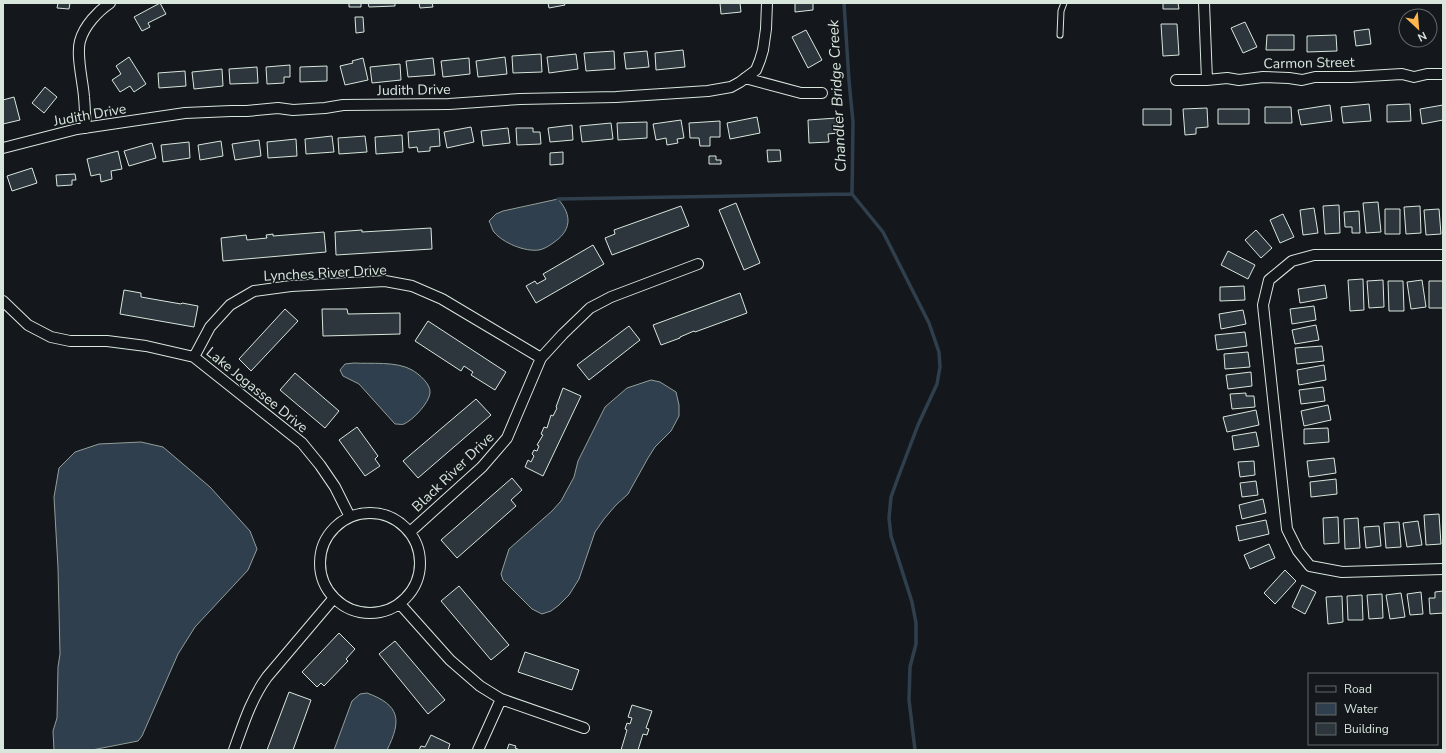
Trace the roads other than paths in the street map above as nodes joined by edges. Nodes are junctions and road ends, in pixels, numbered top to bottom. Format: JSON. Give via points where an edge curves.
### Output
{"nodes":[{"id":1,"x":110,"y":3,"type":"edge"},
{"id":2,"x":767,"y":3,"type":"edge"},
{"id":3,"x":1064,"y":3,"type":"edge"},
{"id":4,"x":1204,"y":3,"type":"edge"},
{"id":5,"x":1060,"y":36,"type":"dead end"},
{"id":6,"x":1443,"y":74,"type":"edge"},
{"id":7,"x":745,"y":78,"type":"junction"},
{"id":8,"x":1176,"y":80,"type":"dead end"},
{"id":9,"x":1207,"y":80,"type":"junction"},
{"id":10,"x":822,"y":93,"type":"dead end"},
{"id":11,"x":86,"y":128,"type":"junction"},
{"id":12,"x":3,"y":148,"type":"edge"},
{"id":13,"x":1443,"y":255,"type":"edge"},
{"id":14,"x":698,"y":264,"type":"dead end"},
{"id":15,"x":3,"y":301,"type":"edge"},
{"id":16,"x":194,"y":357,"type":"junction"},
{"id":17,"x":541,"y":358,"type":"junction"},
{"id":18,"x":349,"y":515,"type":"junction"},
{"id":19,"x":410,"y":532,"type":"junction"},
{"id":20,"x":1443,"y":568,"type":"edge"},
{"id":21,"x":334,"y":599,"type":"junction"},
{"id":22,"x":400,"y":604,"type":"junction"},
{"id":23,"x":502,"y":699,"type":"junction"},
{"id":24,"x":584,"y":728,"type":"dead end"},
{"id":25,"x":234,"y":750,"type":"edge"},
{"id":26,"x":478,"y":750,"type":"edge"}],
"edges":[{"from":1,"to":11,"type":"street","via":[[91,20],[80,41]]},
{"from":2,"to":7,"type":"street","name":"Judith Drive","via":[[763,50],[756,70]]},
{"from":3,"to":5,"type":"lane","via":[[1061,11]]},
{"from":4,"to":9,"type":"street"},
{"from":6,"to":9,"type":"street","name":"Carmon Street","via":[[1414,77],[1402,74],[1315,77],[1302,80],[1264,77]]},
{"from":7,"to":10,"type":"street","via":[[801,93]]},
{"from":7,"to":11,"type":"street","name":"Judith Drive","via":[[731,87],[708,92],[201,112]]},
{"from":8,"to":9,"type":"street","name":"Carmon Street"},
{"from":11,"to":12,"type":"street","name":"Judith Drive"},
{"from":13,"to":20,"type":"street","via":[[1314,255],[1292,261],[1269,280],[1263,305],[1287,529],[1298,551],[1310,566],[1342,572]]},
{"from":14,"to":17,"type":"street","name":"Black River Drive","via":[[610,296],[590,308]]},
{"from":15,"to":16,"type":"street","name":"Lake Jogassee Drive","via":[[28,325],[52,337],[70,341],[107,341],[146,346]]},
{"from":16,"to":17,"type":"street","name":"Lynches River Drive","via":[[210,327],[230,305],[254,291],[291,286],[385,281],[412,286],[442,299]]},
{"from":16,"to":18,"type":"street","name":"Lake Jogassee Drive","via":[[302,444],[320,464]]},
{"from":17,"to":19,"type":"street","name":"Black River Drive","via":[[507,438],[482,467]]},
{"from":18,"to":19,"type":"street","via":[[373,513],[397,520]]},
{"from":18,"to":21,"type":"street","via":[[335,526],[322,547],[319,564],[323,585]]},
{"from":19,"to":22,"type":"street","via":[[419,551],[420,569],[417,583]]},
{"from":21,"to":22,"type":"street","via":[[345,608],[361,614],[384,612]]},
{"from":21,"to":25,"type":"street","via":[[259,688]]},
{"from":22,"to":23,"type":"street","via":[[450,660],[480,686]]},
{"from":23,"to":24,"type":"street"},
{"from":23,"to":26,"type":"street"}]}
